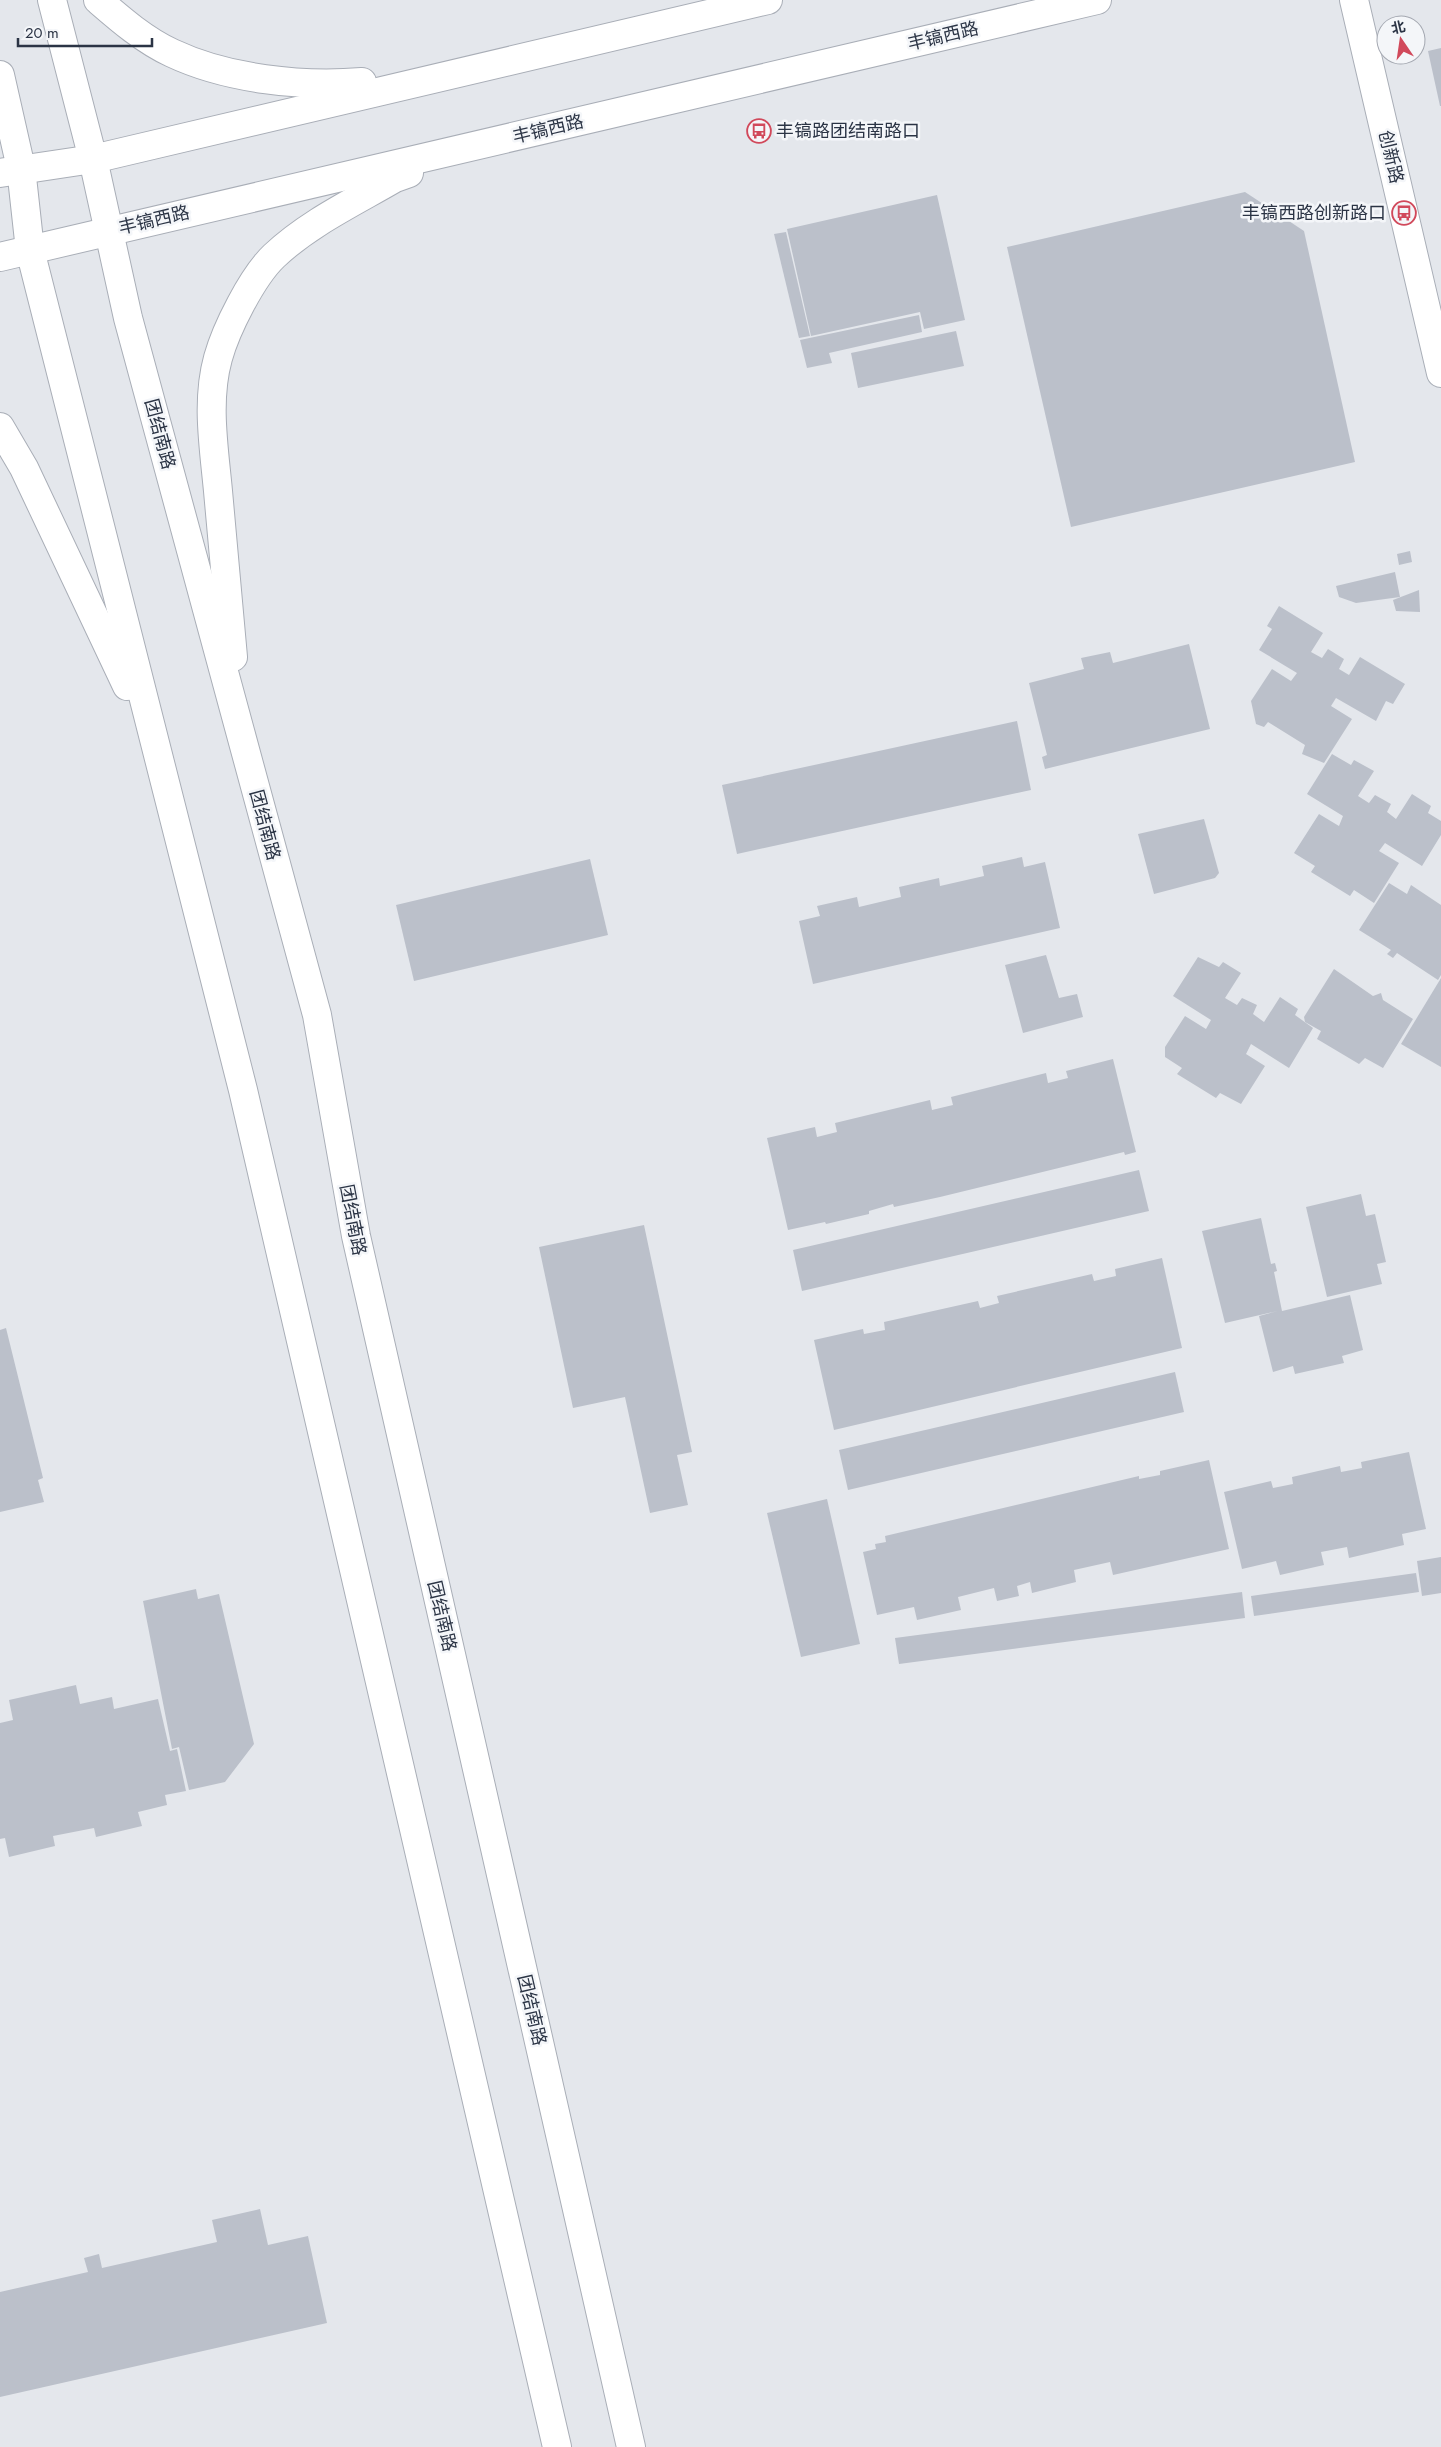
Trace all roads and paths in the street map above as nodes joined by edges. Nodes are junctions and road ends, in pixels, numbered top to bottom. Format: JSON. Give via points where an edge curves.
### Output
{"nodes":[{"id":1,"x":52,"y":0,"type":"edge"},
{"id":2,"x":98,"y":0,"type":"edge"},
{"id":3,"x":768,"y":0,"type":"edge"},
{"id":4,"x":1097,"y":0,"type":"edge"},
{"id":5,"x":1354,"y":0,"type":"edge"},
{"id":6,"x":0,"y":75,"type":"edge"},
{"id":7,"x":445,"y":75,"type":"junction"},
{"id":8,"x":491,"y":142,"type":"junction"},
{"id":9,"x":93,"y":159,"type":"junction"},
{"id":10,"x":11,"y":171,"type":"edge"},
{"id":11,"x":108,"y":230,"type":"junction"},
{"id":12,"x":30,"y":250,"type":"junction"},
{"id":13,"x":0,"y":257,"type":"edge"},
{"id":14,"x":1441,"y":373,"type":"edge"},
{"id":15,"x":0,"y":427,"type":"edge"},
{"id":16,"x":240,"y":731,"type":"junction"},
{"id":17,"x":154,"y":743,"type":"junction"},
{"id":18,"x":557,"y":2447,"type":"edge"},
{"id":19,"x":631,"y":2447,"type":"edge"}],
"edges":[{"from":1,"to":9,"type":"main road","name":"团结南路"},
{"from":2,"to":7,"type":"main road","via":[[127,25],[172,53],[240,75],[288,82],[340,84]]},
{"from":3,"to":7,"type":"main road"},
{"from":4,"to":8,"type":"main road","name":"丰镐西路"},
{"from":5,"to":14,"type":"main road","name":"创新路"},
{"from":6,"to":10,"type":"main road"},
{"from":7,"to":9,"type":"main road"},
{"from":8,"to":11,"type":"main road","name":"丰镐西路"},
{"from":8,"to":16,"type":"main road","via":[[395,178],[306,230],[273,257],[230,326],[218,359],[212,427]]},
{"from":9,"to":10,"type":"main road"},
{"from":9,"to":11,"type":"main road","name":"团结南路"},
{"from":10,"to":12,"type":"main road"},
{"from":11,"to":12,"type":"main road","name":"丰镐西路"},
{"from":11,"to":16,"type":"main road","name":"团结南路","via":[[131,328]]},
{"from":12,"to":13,"type":"main road","name":"丰镐西路"},
{"from":12,"to":17,"type":"main road"},
{"from":15,"to":17,"type":"main road","via":[[24,468]]},
{"from":16,"to":19,"type":"main road","name":"团结南路","via":[[316,1015],[356,1236]]},
{"from":17,"to":18,"type":"main road","via":[[243,1090]]}]}
